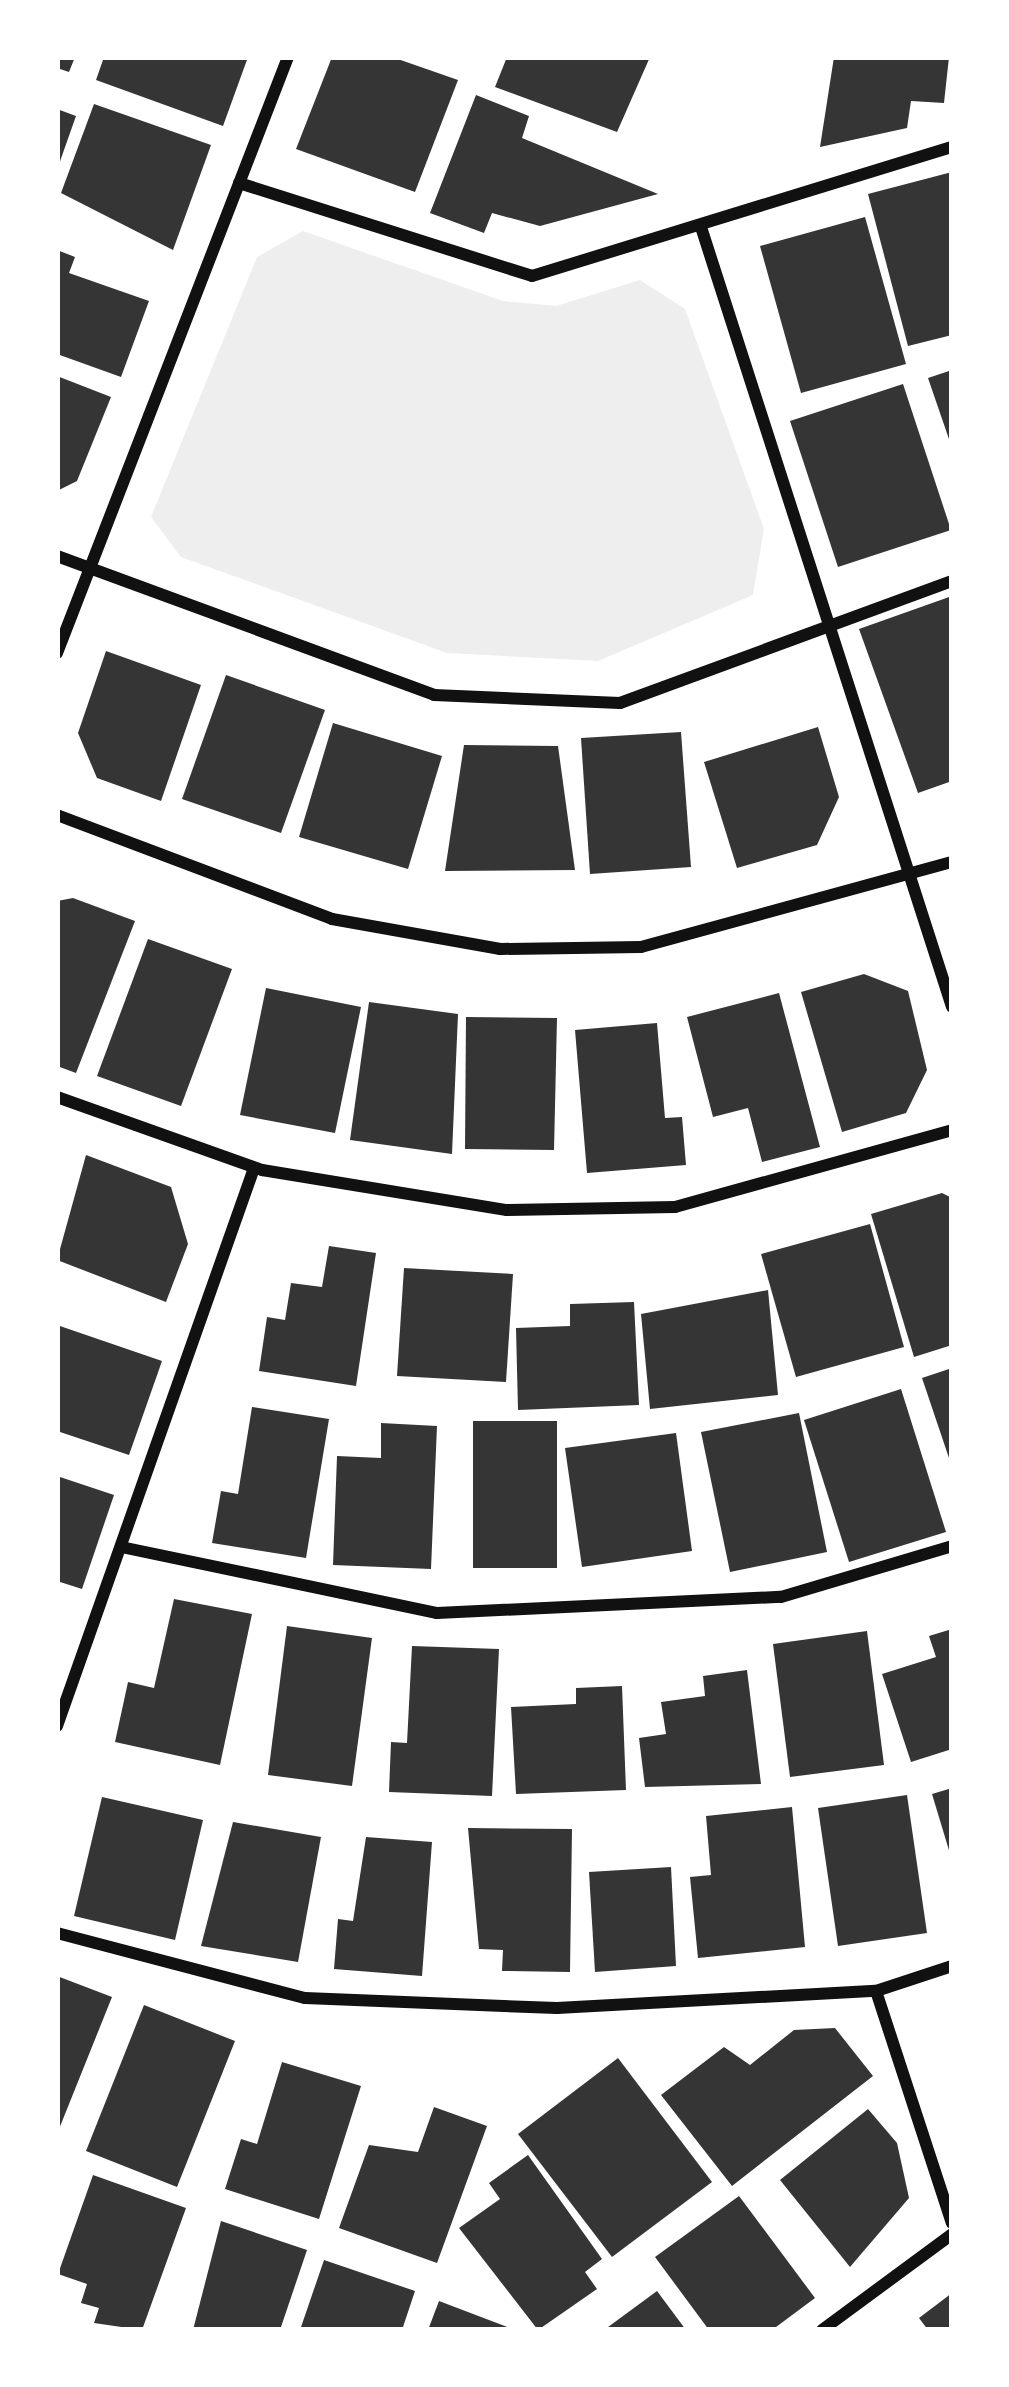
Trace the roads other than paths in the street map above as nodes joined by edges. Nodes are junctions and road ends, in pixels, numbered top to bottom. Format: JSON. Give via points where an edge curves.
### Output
{"nodes":[{"id":1,"x":288,"y":57,"type":"edge"},
{"id":2,"x":952,"y":147,"type":"edge"},
{"id":3,"x":239,"y":183,"type":"junction"},
{"id":4,"x":701,"y":227,"type":"junction"},
{"id":5,"x":57,"y":556,"type":"edge"},
{"id":6,"x":90,"y":568,"type":"junction"},
{"id":7,"x":952,"y":581,"type":"edge"},
{"id":8,"x":832,"y":620,"type":"junction"},
{"id":9,"x":57,"y":653,"type":"edge"},
{"id":10,"x":57,"y":815,"type":"edge"},
{"id":11,"x":952,"y":862,"type":"edge"},
{"id":12,"x":908,"y":876,"type":"junction"},
{"id":13,"x":952,"y":1006,"type":"edge"},
{"id":14,"x":57,"y":1097,"type":"edge"},
{"id":15,"x":952,"y":1130,"type":"edge"},
{"id":16,"x":254,"y":1168,"type":"junction"},
{"id":17,"x":952,"y":1546,"type":"edge"},
{"id":18,"x":126,"y":1548,"type":"junction"},
{"id":19,"x":57,"y":1726,"type":"edge"},
{"id":20,"x":57,"y":1933,"type":"edge"},
{"id":21,"x":952,"y":1966,"type":"edge"},
{"id":22,"x":875,"y":1991,"type":"junction"},
{"id":23,"x":952,"y":2223,"type":"edge"},
{"id":24,"x":952,"y":2234,"type":"edge"},
{"id":25,"x":822,"y":2330,"type":"edge"}],
"edges":[{"from":1,"to":3,"type":"street"},
{"from":2,"to":4,"type":"street"},
{"from":3,"to":4,"type":"street","via":[[532,276]]},
{"from":3,"to":6,"type":"street"},
{"from":4,"to":8,"type":"street"},
{"from":5,"to":6,"type":"street"},
{"from":6,"to":8,"type":"street","via":[[434,695],[620,703]]},
{"from":6,"to":9,"type":"street"},
{"from":7,"to":8,"type":"street"},
{"from":8,"to":12,"type":"street"},
{"from":10,"to":12,"type":"street","via":[[332,919],[500,949],[641,947]]},
{"from":11,"to":12,"type":"street"},
{"from":12,"to":13,"type":"street"},
{"from":14,"to":16,"type":"street"},
{"from":15,"to":16,"type":"street","via":[[769,1187],[586,1212],[381,1198]]},
{"from":16,"to":18,"type":"street"},
{"from":17,"to":18,"type":"street","via":[[781,1597],[437,1612]]},
{"from":18,"to":19,"type":"street"},
{"from":20,"to":22,"type":"street","via":[[305,1998],[557,2008]]},
{"from":21,"to":22,"type":"street"},
{"from":22,"to":23,"type":"street"},
{"from":24,"to":25,"type":"street"}]}
